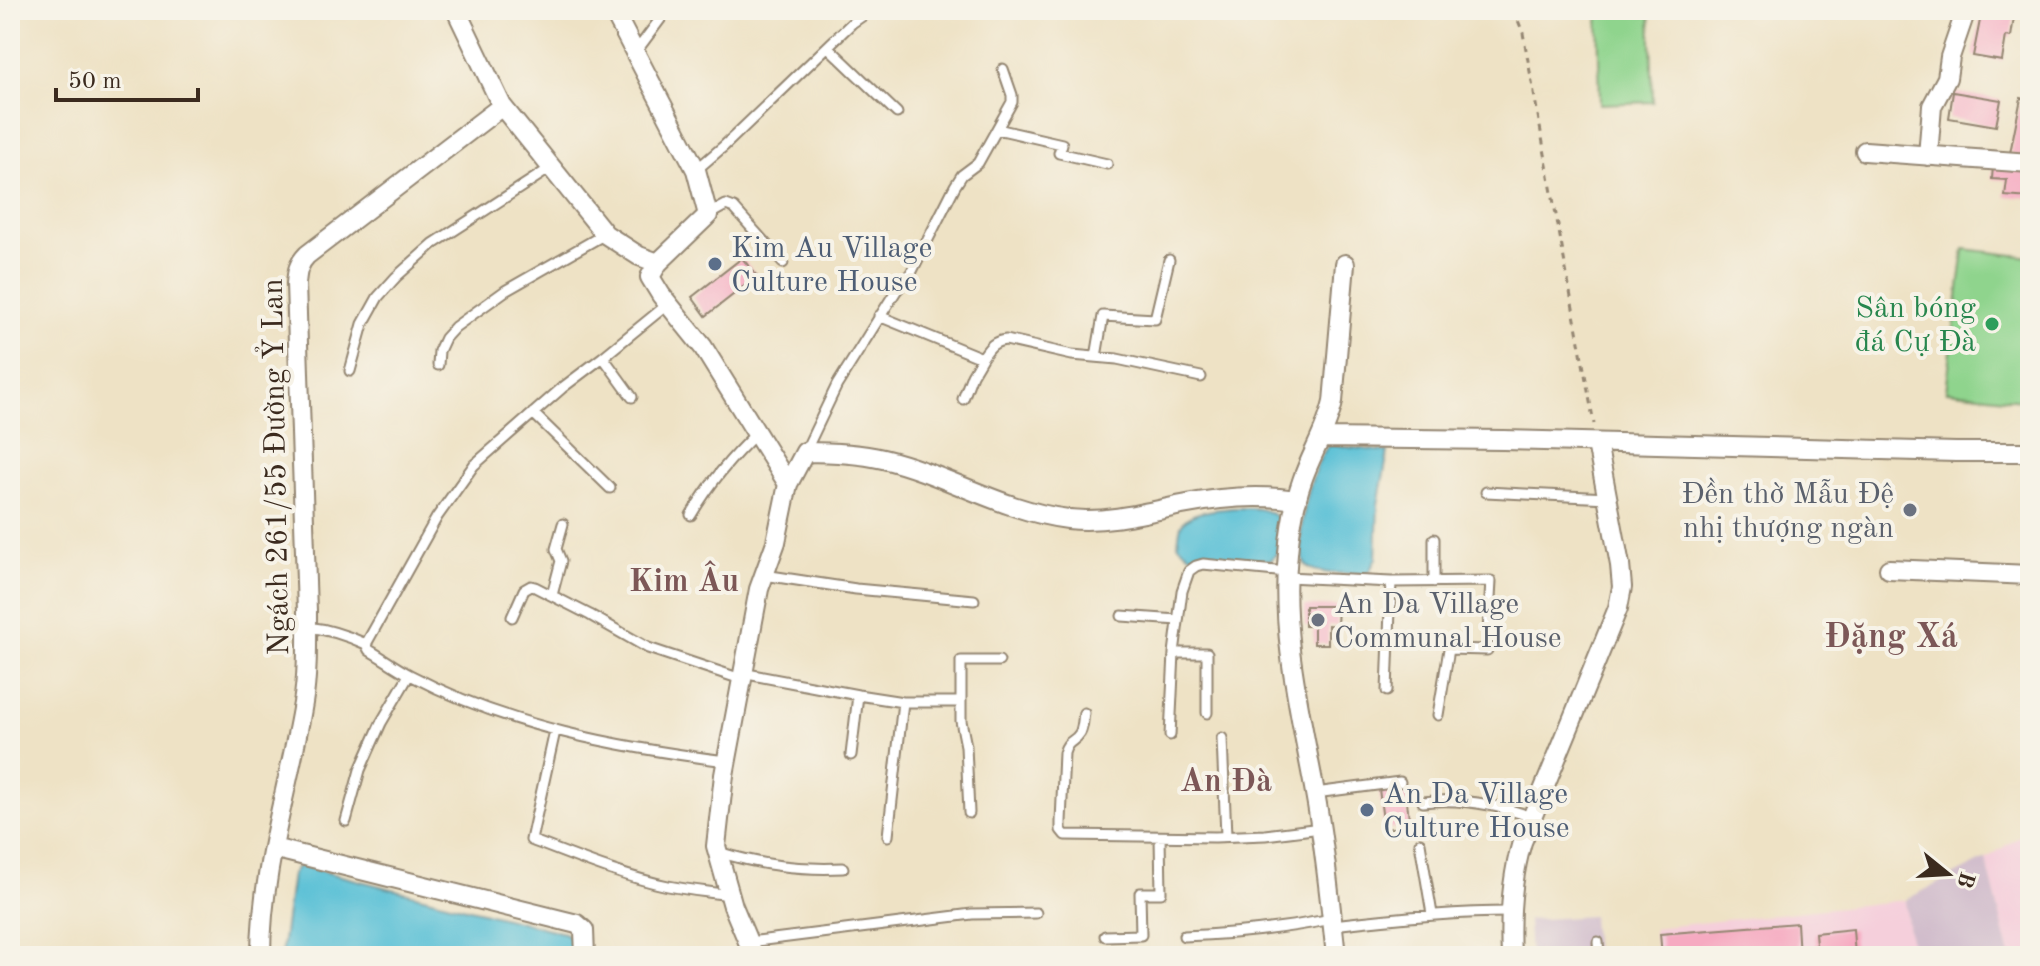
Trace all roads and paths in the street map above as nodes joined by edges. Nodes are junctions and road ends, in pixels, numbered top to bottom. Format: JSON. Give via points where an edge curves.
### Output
{"nodes":[{"id":1,"x":456,"y":10,"type":"edge"},
{"id":2,"x":613,"y":10,"type":"edge"},
{"id":3,"x":667,"y":10,"type":"edge"},
{"id":4,"x":871,"y":10,"type":"edge"},
{"id":5,"x":1514,"y":10,"type":"edge"},
{"id":6,"x":1966,"y":10,"type":"edge"},
{"id":7,"x":828,"y":47,"type":"junction"},
{"id":8,"x":635,"y":53,"type":"junction"},
{"id":9,"x":1003,"y":69,"type":"dead end"},
{"id":10,"x":502,"y":106,"type":"junction"},
{"id":11,"x":897,"y":113,"type":"dead end"},
{"id":12,"x":997,"y":129,"type":"junction"},
{"id":13,"x":1865,"y":151,"type":"dead end"},
{"id":14,"x":1928,"y":156,"type":"junction"},
{"id":15,"x":2030,"y":163,"type":"edge"},
{"id":16,"x":1107,"y":164,"type":"dead end"},
{"id":17,"x":552,"y":167,"type":"junction"},
{"id":18,"x":696,"y":170,"type":"junction"},
{"id":19,"x":708,"y":215,"type":"junction"},
{"id":20,"x":605,"y":234,"type":"junction"},
{"id":21,"x":1169,"y":260,"type":"dead end"},
{"id":22,"x":658,"y":263,"type":"junction"},
{"id":23,"x":783,"y":263,"type":"dead end"},
{"id":24,"x":1345,"y":264,"type":"dead end"},
{"id":25,"x":668,"y":304,"type":"junction"},
{"id":26,"x":879,"y":316,"type":"junction"},
{"id":27,"x":603,"y":357,"type":"junction"},
{"id":28,"x":1096,"y":357,"type":"junction"},
{"id":29,"x":982,"y":358,"type":"junction"},
{"id":30,"x":438,"y":365,"type":"dead end"},
{"id":31,"x":350,"y":371,"type":"dead end"},
{"id":32,"x":1201,"y":377,"type":"dead end"},
{"id":33,"x":632,"y":397,"type":"dead end"},
{"id":34,"x":963,"y":399,"type":"dead end"},
{"id":35,"x":533,"y":413,"type":"junction"},
{"id":36,"x":757,"y":433,"type":"junction"},
{"id":37,"x":1321,"y":438,"type":"junction"},
{"id":38,"x":1597,"y":443,"type":"junction"},
{"id":39,"x":805,"y":452,"type":"junction"},
{"id":40,"x":2030,"y":452,"type":"edge"},
{"id":41,"x":788,"y":484,"type":"junction"},
{"id":42,"x":610,"y":488,"type":"dead end"},
{"id":43,"x":1486,"y":492,"type":"dead end"},
{"id":44,"x":1608,"y":498,"type":"junction"},
{"id":45,"x":1297,"y":500,"type":"junction"},
{"id":46,"x":691,"y":515,"type":"dead end"},
{"id":47,"x":563,"y":524,"type":"dead end"},
{"id":48,"x":1434,"y":539,"type":"dead end"},
{"id":49,"x":1889,"y":569,"type":"dead end"},
{"id":50,"x":1287,"y":574,"type":"junction"},
{"id":51,"x":764,"y":575,"type":"junction"},
{"id":52,"x":2030,"y":575,"type":"edge"},
{"id":53,"x":1391,"y":582,"type":"junction"},
{"id":54,"x":1434,"y":582,"type":"junction"},
{"id":55,"x":552,"y":595,"type":"junction"},
{"id":56,"x":974,"y":600,"type":"dead end"},
{"id":57,"x":1122,"y":616,"type":"dead end"},
{"id":58,"x":512,"y":617,"type":"dead end"},
{"id":59,"x":1178,"y":620,"type":"junction"},
{"id":60,"x":307,"y":627,"type":"junction"},
{"id":61,"x":366,"y":644,"type":"junction"},
{"id":62,"x":1174,"y":653,"type":"junction"},
{"id":63,"x":999,"y":661,"type":"dead end"},
{"id":64,"x":409,"y":675,"type":"junction"},
{"id":65,"x":742,"y":676,"type":"junction"},
{"id":66,"x":1387,"y":691,"type":"dead end"},
{"id":67,"x":858,"y":695,"type":"junction"},
{"id":68,"x":903,"y":702,"type":"junction"},
{"id":69,"x":961,"y":702,"type":"junction"},
{"id":70,"x":1084,"y":713,"type":"dead end"},
{"id":71,"x":1207,"y":713,"type":"dead end"},
{"id":72,"x":1438,"y":715,"type":"dead end"},
{"id":73,"x":555,"y":731,"type":"junction"},
{"id":74,"x":1170,"y":735,"type":"dead end"},
{"id":75,"x":1222,"y":738,"type":"dead end"},
{"id":76,"x":851,"y":755,"type":"dead end"},
{"id":77,"x":726,"y":761,"type":"junction"},
{"id":78,"x":1400,"y":782,"type":"dead end"},
{"id":79,"x":1315,"y":793,"type":"junction"},
{"id":80,"x":1423,"y":802,"type":"dead end"},
{"id":81,"x":969,"y":813,"type":"dead end"},
{"id":82,"x":1531,"y":817,"type":"junction"},
{"id":83,"x":346,"y":821,"type":"dead end"},
{"id":84,"x":1321,"y":828,"type":"junction"},
{"id":85,"x":888,"y":836,"type":"dead end"},
{"id":86,"x":1226,"y":836,"type":"junction"},
{"id":87,"x":1160,"y":837,"type":"junction"},
{"id":88,"x":1420,"y":843,"type":"dead end"},
{"id":89,"x":273,"y":848,"type":"junction"},
{"id":90,"x":718,"y":852,"type":"junction"},
{"id":91,"x":843,"y":868,"type":"dead end"},
{"id":92,"x":730,"y":895,"type":"junction"},
{"id":93,"x":1510,"y":912,"type":"junction"},
{"id":94,"x":1036,"y":913,"type":"dead end"},
{"id":95,"x":1432,"y":914,"type":"junction"},
{"id":96,"x":1332,"y":922,"type":"junction"},
{"id":97,"x":1105,"y":936,"type":"dead end"},
{"id":98,"x":1184,"y":936,"type":"dead end"},
{"id":99,"x":1598,"y":942,"type":"dead end"},
{"id":100,"x":752,"y":949,"type":"edge"},
{"id":101,"x":261,"y":956,"type":"edge"},
{"id":102,"x":585,"y":956,"type":"edge"},
{"id":103,"x":1336,"y":956,"type":"edge"},
{"id":104,"x":1511,"y":956,"type":"edge"},
{"id":105,"x":1599,"y":956,"type":"edge"}],
"edges":[{"from":1,"to":10,"type":"street"},
{"from":2,"to":8,"type":"street"},
{"from":3,"to":8,"type":"lane"},
{"from":4,"to":7,"type":"lane"},
{"from":5,"to":38,"type":"path","via":[[1523,33]]},
{"from":6,"to":14,"type":"street","via":[[1947,78],[1932,106]]},
{"from":7,"to":11,"type":"lane"},
{"from":7,"to":18,"type":"lane"},
{"from":8,"to":18,"type":"street"},
{"from":9,"to":12,"type":"lane","via":[[1012,102]]},
{"from":10,"to":17,"type":"street"},
{"from":10,"to":60,"type":"street","name":"Ngách 261/55 Đường Ỷ Lan","via":[[300,262],[296,284]]},
{"from":12,"to":16,"type":"lane","via":[[1062,144],[1059,153]]},
{"from":12,"to":26,"type":"lane","via":[[978,163],[955,186],[911,273]]},
{"from":13,"to":14,"type":"street"},
{"from":14,"to":15,"type":"street"},
{"from":17,"to":20,"type":"street"},
{"from":17,"to":31,"type":"lane","via":[[433,244],[396,277],[363,324]]},
{"from":18,"to":19,"type":"street"},
{"from":19,"to":22,"type":"street"},
{"from":19,"to":23,"type":"lane","via":[[726,205],[734,208]]},
{"from":20,"to":22,"type":"street"},
{"from":20,"to":30,"type":"lane","via":[[505,291],[455,327],[439,351]]},
{"from":21,"to":28,"type":"lane","via":[[1155,319],[1103,316]]},
{"from":22,"to":25,"type":"street","via":[[650,277]]},
{"from":24,"to":37,"type":"street","via":[[1333,402]]},
{"from":25,"to":27,"type":"lane"},
{"from":25,"to":36,"type":"street","via":[[703,347]]},
{"from":26,"to":29,"type":"lane"},
{"from":26,"to":39,"type":"lane"},
{"from":27,"to":33,"type":"lane"},
{"from":27,"to":35,"type":"lane"},
{"from":28,"to":29,"type":"lane","via":[[998,340]]},
{"from":28,"to":32,"type":"lane"},
{"from":29,"to":34,"type":"lane"},
{"from":35,"to":42,"type":"lane"},
{"from":35,"to":61,"type":"lane","via":[[474,465],[455,491]]},
{"from":36,"to":41,"type":"street"},
{"from":36,"to":46,"type":"lane","via":[[710,484]]},
{"from":37,"to":38,"type":"street"},
{"from":37,"to":45,"type":"street"},
{"from":38,"to":40,"type":"street"},
{"from":38,"to":44,"type":"street"},
{"from":39,"to":41,"type":"street"},
{"from":39,"to":45,"type":"street","via":[[884,459],[1015,508],[1070,519],[1106,519],[1242,497]]},
{"from":41,"to":51,"type":"street"},
{"from":43,"to":44,"type":"lane"},
{"from":44,"to":82,"type":"street","via":[[1622,587],[1618,608]]},
{"from":45,"to":50,"type":"street"},
{"from":47,"to":55,"type":"lane"},
{"from":48,"to":54,"type":"lane"},
{"from":49,"to":52,"type":"street"},
{"from":50,"to":53,"type":"lane"},
{"from":50,"to":59,"type":"lane","via":[[1196,566],[1185,579]]},
{"from":50,"to":79,"type":"street","via":[[1292,667]]},
{"from":51,"to":56,"type":"lane"},
{"from":51,"to":65,"type":"street"},
{"from":53,"to":54,"type":"lane"},
{"from":53,"to":66,"type":"lane"},
{"from":54,"to":72,"type":"lane","via":[[1491,581],[1487,650],[1449,649]]},
{"from":55,"to":58,"type":"lane","via":[[527,587]]},
{"from":55,"to":65,"type":"lane","via":[[648,648]]},
{"from":57,"to":59,"type":"lane"},
{"from":59,"to":62,"type":"lane"},
{"from":60,"to":61,"type":"lane"},
{"from":60,"to":89,"type":"street","name":"Ngách 261/55 Đường Ỷ Lan","via":[[304,699]]},
{"from":61,"to":64,"type":"lane"},
{"from":62,"to":71,"type":"lane","via":[[1207,653]]},
{"from":62,"to":74,"type":"lane"},
{"from":63,"to":69,"type":"lane","via":[[961,661]]},
{"from":64,"to":73,"type":"lane"},
{"from":64,"to":83,"type":"lane","via":[[360,770]]},
{"from":65,"to":67,"type":"lane"},
{"from":65,"to":77,"type":"street"},
{"from":67,"to":68,"type":"lane"},
{"from":67,"to":76,"type":"lane"},
{"from":68,"to":69,"type":"lane"},
{"from":68,"to":85,"type":"lane"},
{"from":69,"to":81,"type":"lane"},
{"from":70,"to":87,"type":"lane","via":[[1082,731],[1064,753],[1061,830],[1071,836]]},
{"from":73,"to":77,"type":"lane"},
{"from":73,"to":92,"type":"lane","via":[[531,840],[666,886]]},
{"from":75,"to":86,"type":"lane"},
{"from":77,"to":90,"type":"street"},
{"from":78,"to":79,"type":"lane"},
{"from":79,"to":84,"type":"street"},
{"from":80,"to":82,"type":"lane","via":[[1482,803]]},
{"from":82,"to":93,"type":"street","via":[[1514,869]]},
{"from":84,"to":86,"type":"lane"},
{"from":84,"to":96,"type":"street"},
{"from":86,"to":87,"type":"lane"},
{"from":87,"to":97,"type":"lane","via":[[1161,893],[1140,893],[1141,935]]},
{"from":88,"to":95,"type":"lane"},
{"from":89,"to":101,"type":"street","name":"Ngách 261/55 Đường Ỷ Lan"},
{"from":89,"to":102,"type":"street","via":[[577,924],[584,930]]},
{"from":90,"to":91,"type":"lane","via":[[780,867]]},
{"from":90,"to":92,"type":"street"},
{"from":92,"to":100,"type":"street"},
{"from":93,"to":95,"type":"lane"},
{"from":93,"to":104,"type":"street"},
{"from":94,"to":100,"type":"lane","via":[[972,914]]},
{"from":95,"to":96,"type":"lane"},
{"from":96,"to":98,"type":"lane"},
{"from":96,"to":103,"type":"street"},
{"from":99,"to":105,"type":"lane"}]}
